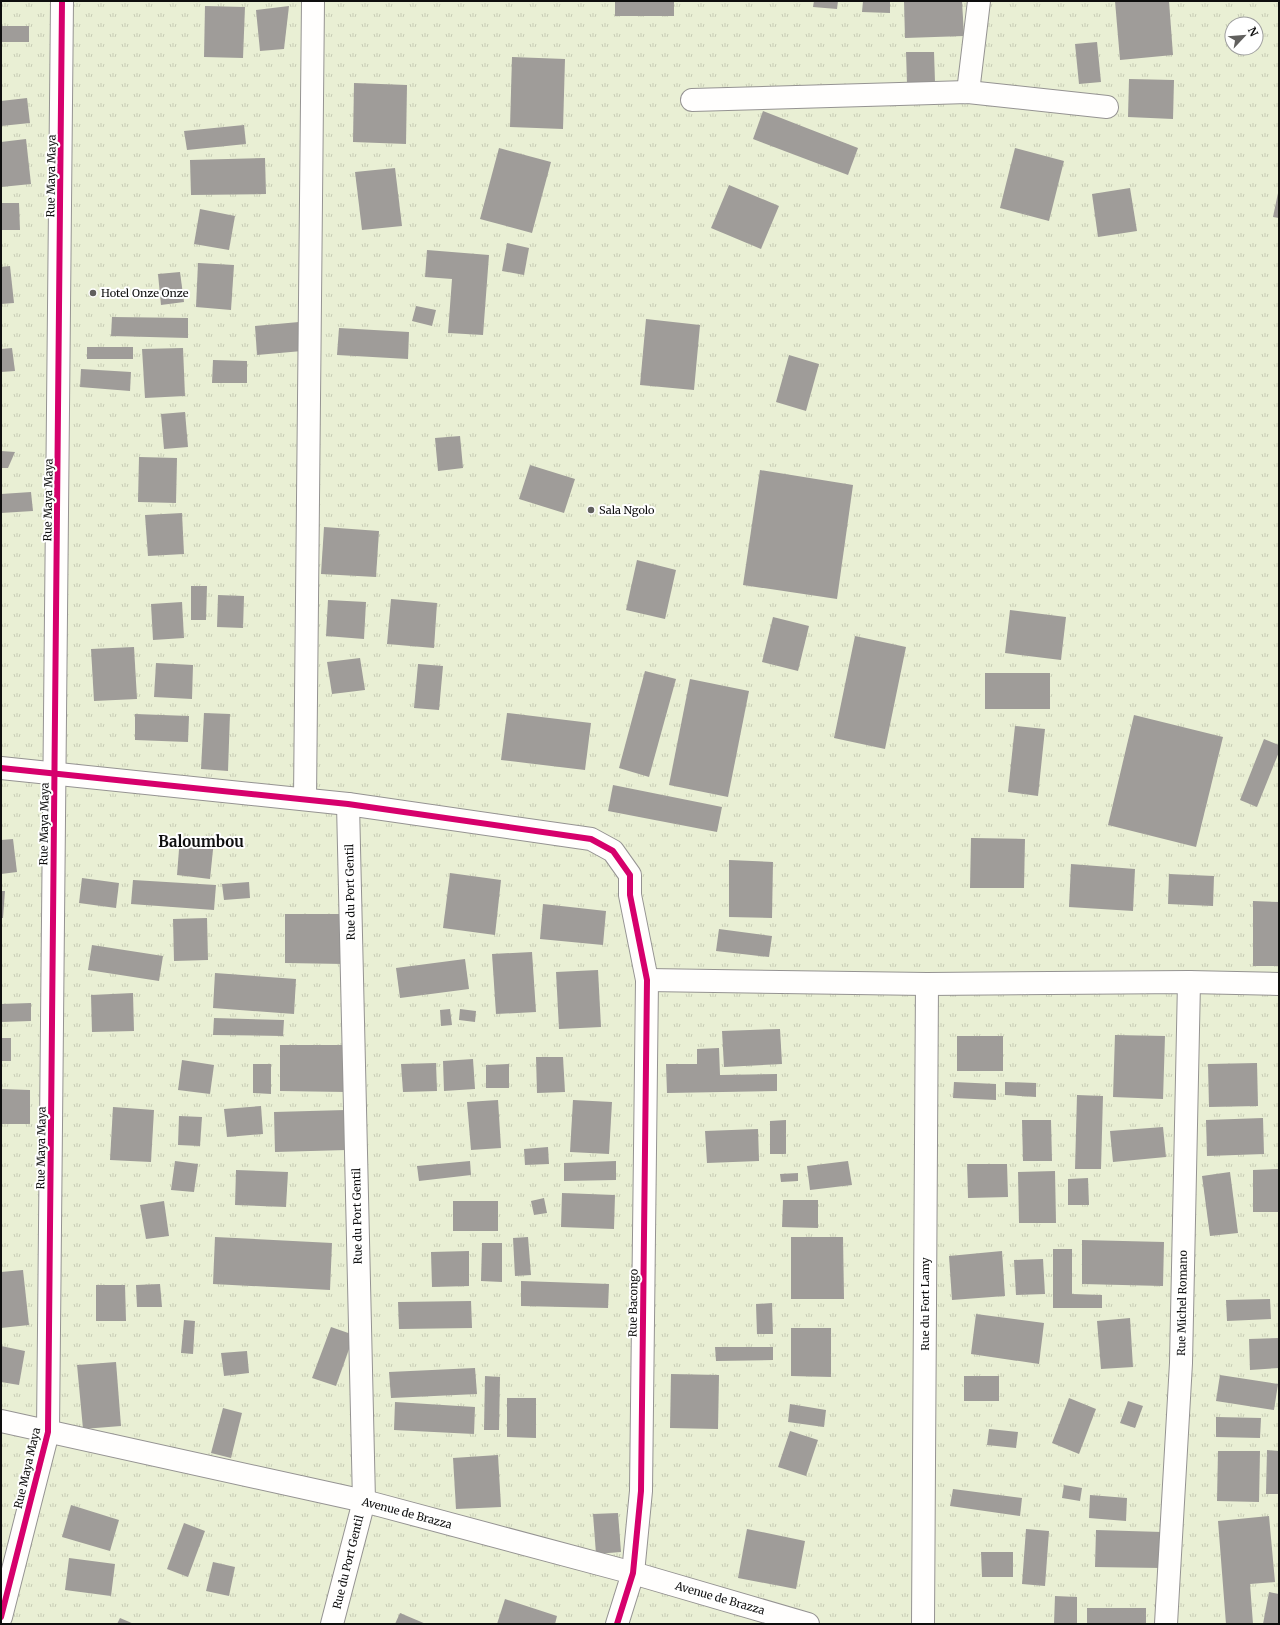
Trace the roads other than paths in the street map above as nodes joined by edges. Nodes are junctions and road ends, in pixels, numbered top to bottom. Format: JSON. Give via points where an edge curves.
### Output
{"nodes":[{"id":1,"x":62,"y":1,"type":"edge"},
{"id":2,"x":313,"y":1,"type":"edge"},
{"id":3,"x":979,"y":1,"type":"edge"},
{"id":4,"x":968,"y":92,"type":"junction"},
{"id":5,"x":692,"y":100,"type":"dead end"},
{"id":6,"x":1107,"y":107,"type":"dead end"},
{"id":7,"x":1,"y":768,"type":"edge"},
{"id":8,"x":55,"y":772,"type":"junction"},
{"id":9,"x":305,"y":799,"type":"junction"},
{"id":10,"x":348,"y":804,"type":"junction"},
{"id":11,"x":647,"y":980,"type":"junction"},
{"id":12,"x":1189,"y":982,"type":"junction"},
{"id":13,"x":927,"y":984,"type":"junction"},
{"id":14,"x":1279,"y":984,"type":"edge"},
{"id":15,"x":1,"y":1421,"type":"edge"},
{"id":16,"x":48,"y":1432,"type":"junction"},
{"id":17,"x":364,"y":1501,"type":"junction"},
{"id":18,"x":633,"y":1573,"type":"junction"},
{"id":19,"x":1,"y":1617,"type":"edge"},
{"id":20,"x":332,"y":1624,"type":"edge"},
{"id":21,"x":617,"y":1624,"type":"edge"},
{"id":22,"x":808,"y":1624,"type":"edge"},
{"id":23,"x":924,"y":1624,"type":"edge"},
{"id":24,"x":1166,"y":1624,"type":"edge"}],
"edges":[{"from":1,"to":8,"type":"street","name":"Rue Maya Maya"},
{"from":2,"to":9,"type":"street"},
{"from":3,"to":4,"type":"street"},
{"from":4,"to":5,"type":"street"},
{"from":4,"to":6,"type":"street"},
{"from":7,"to":8,"type":"street","name":"Rue Bacongo"},
{"from":8,"to":9,"type":"street","name":"Rue Bacongo"},
{"from":8,"to":16,"type":"street","name":"Rue Maya Maya"},
{"from":9,"to":10,"type":"street","name":"Rue Bacongo"},
{"from":10,"to":11,"type":"street","name":"Rue Bacongo","via":[[591,839],[613,851],[630,875],[630,895]]},
{"from":10,"to":17,"type":"street","name":"Rue du Port Gentil"},
{"from":11,"to":13,"type":"street"},
{"from":11,"to":18,"type":"street","name":"Rue Bacongo","via":[[641,1490]]},
{"from":12,"to":13,"type":"street"},
{"from":12,"to":14,"type":"street"},
{"from":12,"to":24,"type":"street","name":"Rue Michel Romano","via":[[1181,1363]]},
{"from":13,"to":23,"type":"street","name":"Rue du Fort Lamy"},
{"from":15,"to":16,"type":"street","name":"Avenue de Brazza"},
{"from":16,"to":17,"type":"street","name":"Avenue de Brazza"},
{"from":16,"to":19,"type":"street","name":"Rue Maya Maya"},
{"from":17,"to":18,"type":"street","name":"Avenue de Brazza"},
{"from":17,"to":20,"type":"street","name":"Rue du Port Gentil"},
{"from":18,"to":21,"type":"street","name":"Rue Bacongo"},
{"from":18,"to":22,"type":"street","name":"Avenue de Brazza"}]}
